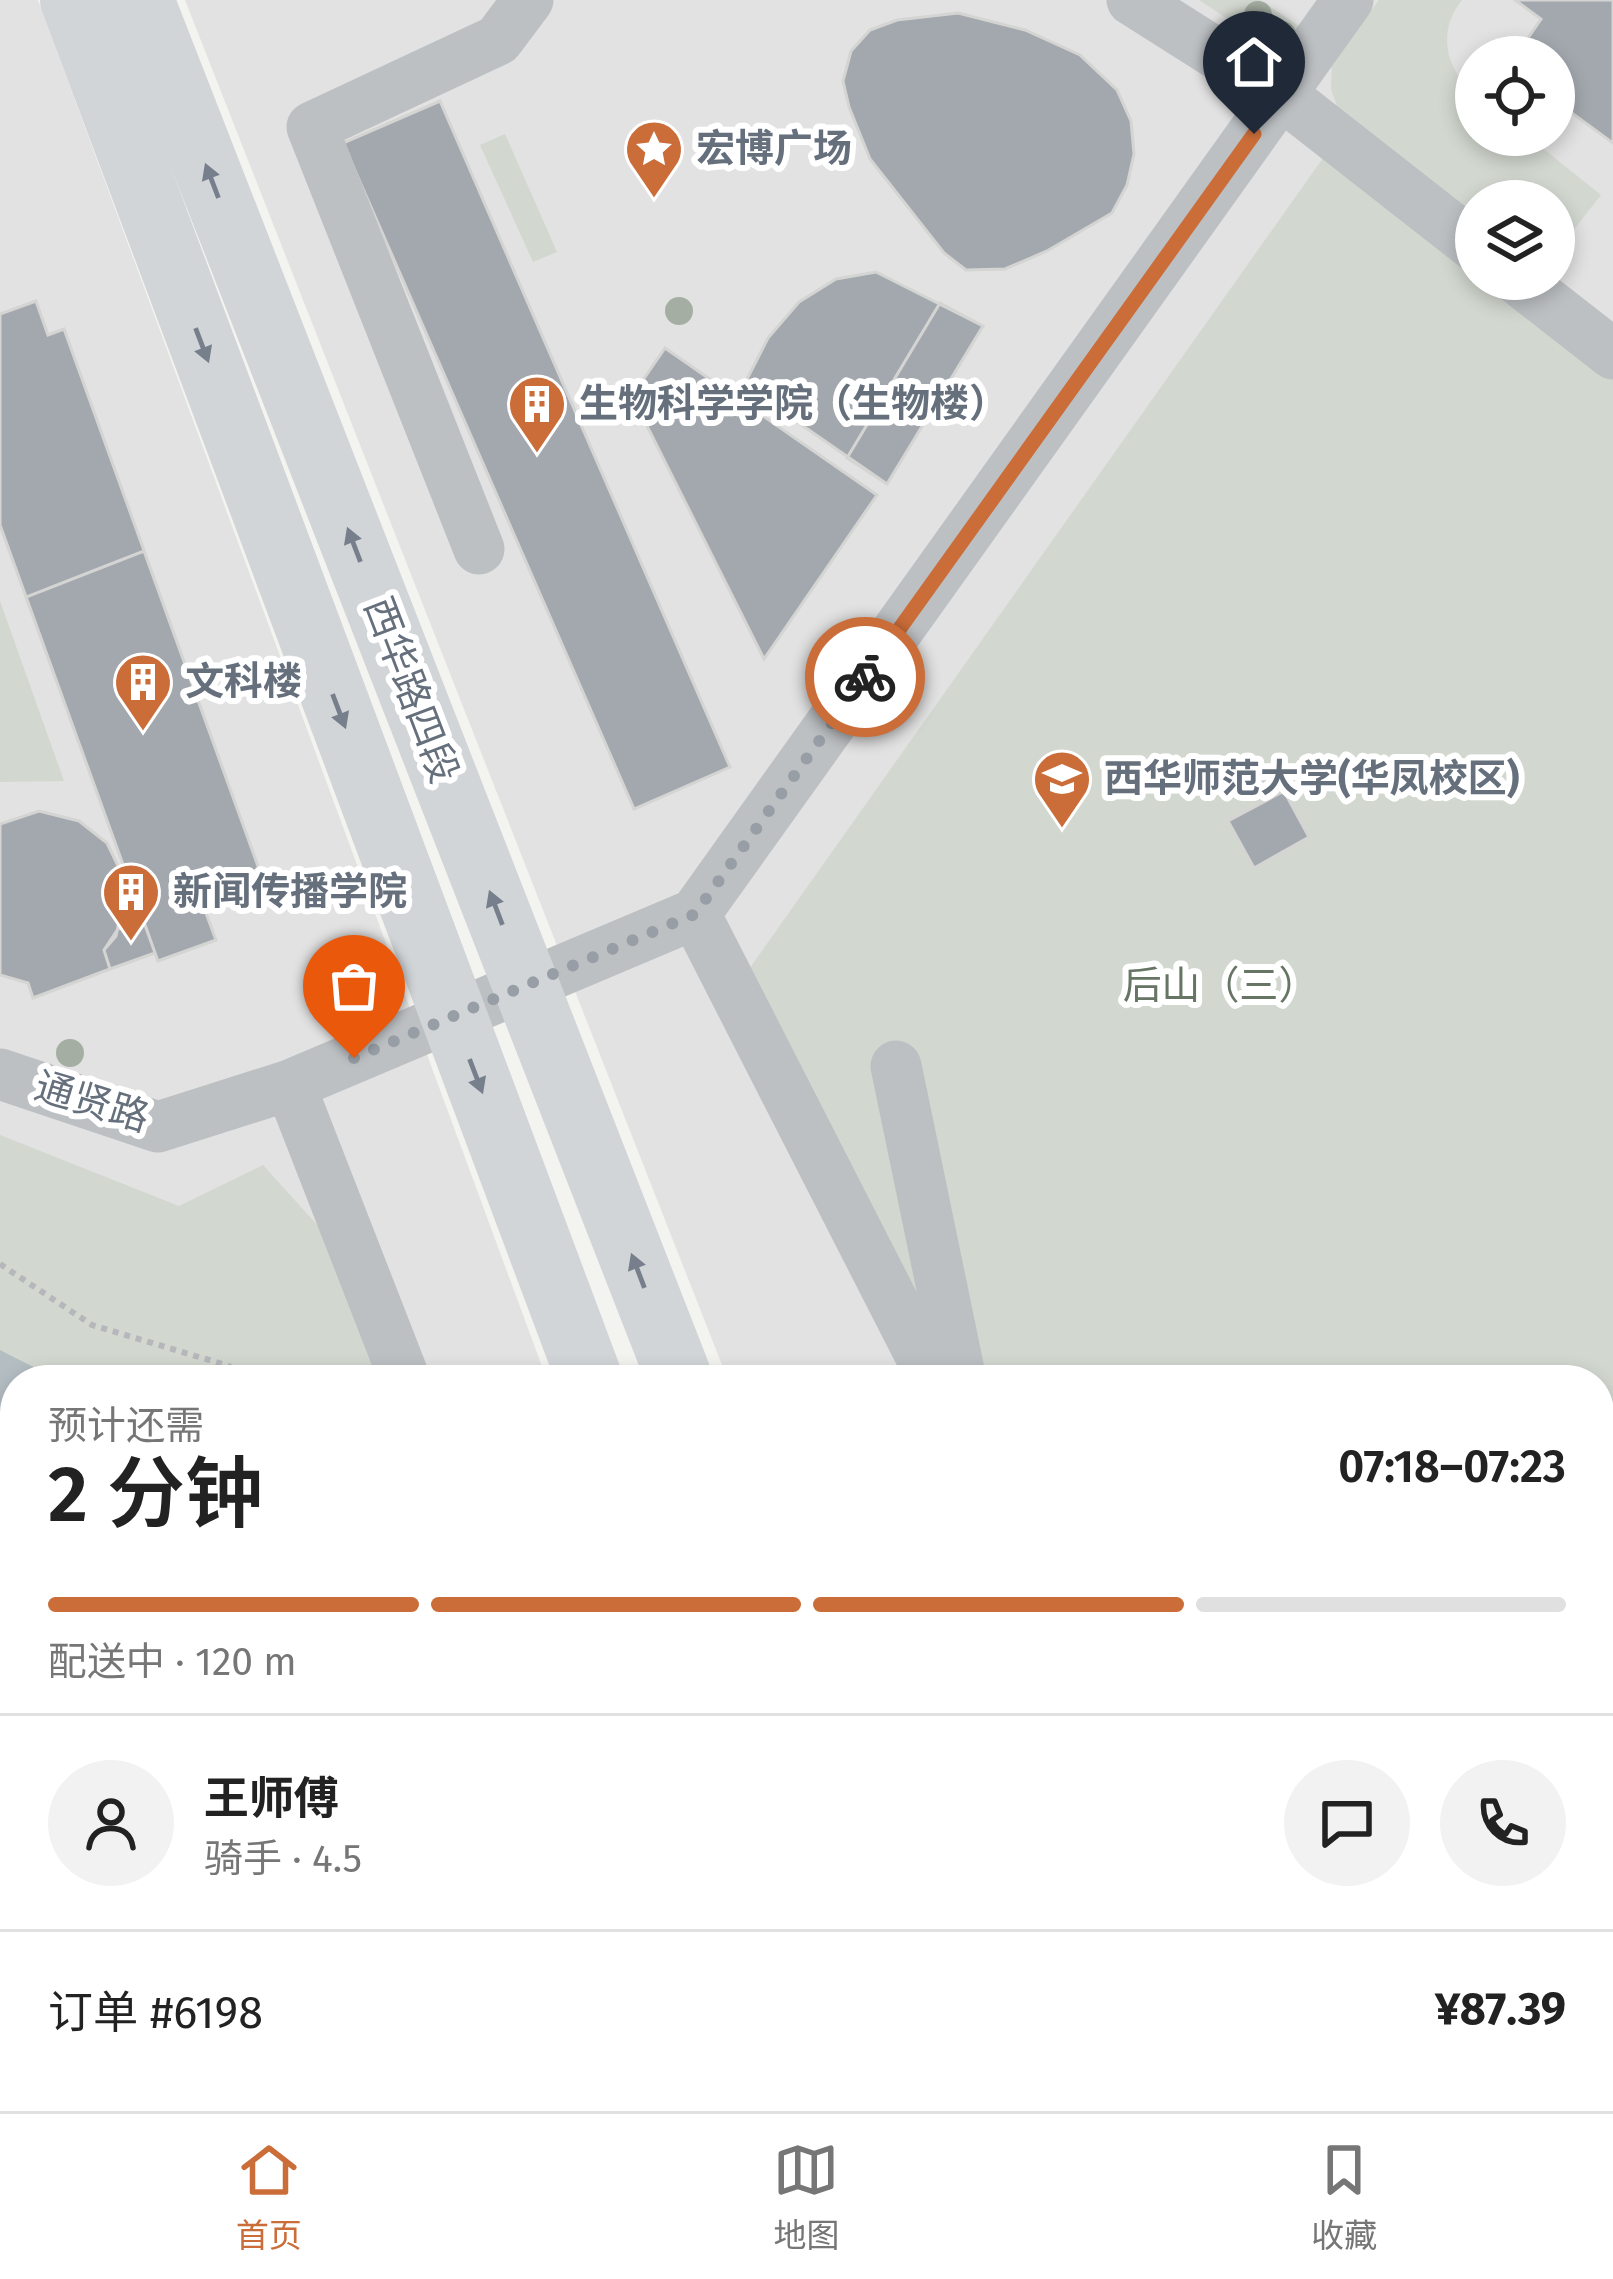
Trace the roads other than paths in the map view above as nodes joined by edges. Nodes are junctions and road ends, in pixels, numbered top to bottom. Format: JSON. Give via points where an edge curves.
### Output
{"nodes":[{"id":1,"x":73,"y":0,"type":"edge"},
{"id":2,"x":141,"y":0,"type":"edge"},
{"id":3,"x":528,"y":0,"type":"edge"},
{"id":4,"x":1132,"y":0,"type":"edge"},
{"id":5,"x":1348,"y":0,"type":"edge"},
{"id":6,"x":1282,"y":95,"type":"junction"},
{"id":7,"x":1455,"y":231,"type":"edge"},
{"id":8,"x":1544,"y":300,"type":"edge"},
{"id":9,"x":1613,"y":354,"type":"edge"},
{"id":10,"x":478,"y":550,"type":"dead end"},
{"id":11,"x":695,"y":914,"type":"junction"},
{"id":12,"x":896,"y":1066,"type":"dead end"},
{"id":13,"x":0,"y":1074,"type":"edge"},
{"id":14,"x":290,"y":1085,"type":"junction"},
{"id":15,"x":399,"y":1365,"type":"edge"},
{"id":16,"x":584,"y":1365,"type":"edge"},
{"id":17,"x":674,"y":1365,"type":"edge"},
{"id":18,"x":926,"y":1365,"type":"edge"},
{"id":19,"x":958,"y":1365,"type":"edge"}],
"edges":[{"from":1,"to":16,"type":"main road","name":"西华路四段","one_way":true},
{"from":17,"to":2,"type":"main road","name":"西华路四段","one_way":true},
{"from":3,"to":10,"type":"street","via":[[498,40],[312,127]]},
{"from":4,"to":6,"type":"street"},
{"from":5,"to":6,"type":"street"},
{"from":6,"to":7,"type":"street"},
{"from":6,"to":11,"type":"street"},
{"from":8,"to":9,"type":"street"},
{"from":11,"to":14,"type":"street","name":"通贤路"},
{"from":11,"to":18,"type":"street"},
{"from":12,"to":19,"type":"street"},
{"from":13,"to":14,"type":"street","name":"通贤路","via":[[158,1127]]},
{"from":14,"to":15,"type":"street"}]}
